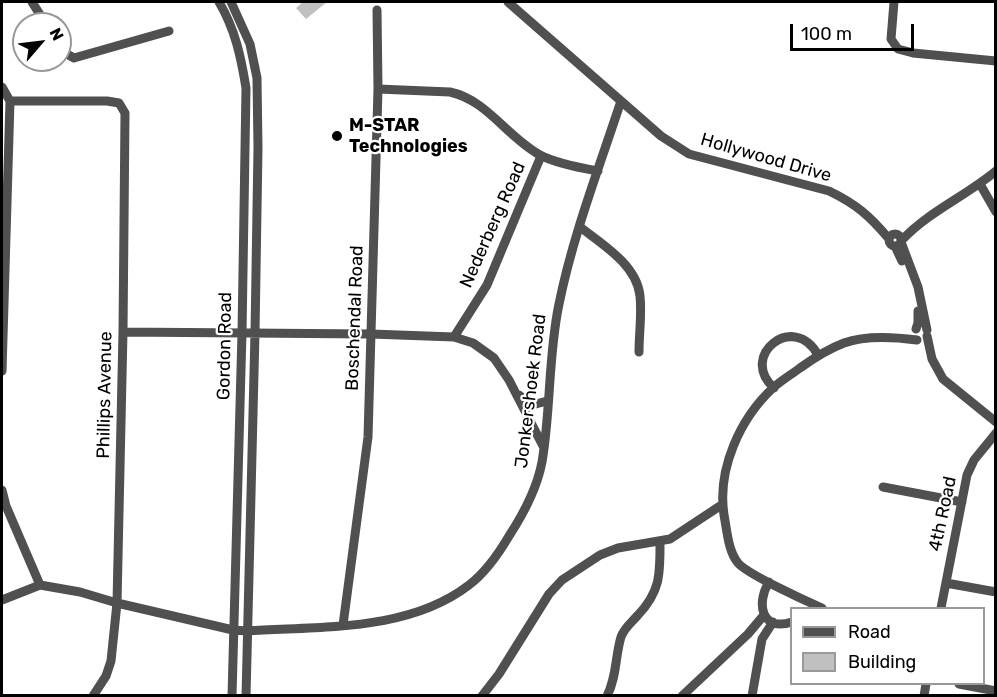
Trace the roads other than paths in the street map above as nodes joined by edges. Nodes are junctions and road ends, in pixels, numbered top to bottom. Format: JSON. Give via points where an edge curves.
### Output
{"nodes":[{"id":1,"x":219,"y":2,"type":"edge"},
{"id":2,"x":231,"y":2,"type":"edge"},
{"id":3,"x":508,"y":2,"type":"edge"},
{"id":4,"x":894,"y":2,"type":"edge"},
{"id":5,"x":377,"y":10,"type":"dead end"},
{"id":6,"x":169,"y":31,"type":"dead end"},
{"id":7,"x":72,"y":57,"type":"edge"},
{"id":8,"x":254,"y":59,"type":"junction"},
{"id":9,"x":242,"y":60,"type":"junction"},
{"id":10,"x":996,"y":60,"type":"edge"},
{"id":11,"x":2,"y":87,"type":"edge"},
{"id":12,"x":378,"y":89,"type":"junction"},
{"id":13,"x":10,"y":101,"type":"junction"},
{"id":14,"x":621,"y":101,"type":"junction"},
{"id":15,"x":541,"y":156,"type":"junction"},
{"id":16,"x":598,"y":171,"type":"junction"},
{"id":17,"x":996,"y":171,"type":"edge"},
{"id":18,"x":980,"y":184,"type":"junction"},
{"id":19,"x":996,"y":212,"type":"edge"},
{"id":20,"x":580,"y":227,"type":"junction"},
{"id":21,"x":896,"y":239,"type":"junction"},
{"id":22,"x":123,"y":332,"type":"junction"},
{"id":23,"x":242,"y":333,"type":"junction"},
{"id":24,"x":255,"y":333,"type":"junction"},
{"id":25,"x":371,"y":334,"type":"junction"},
{"id":26,"x":920,"y":335,"type":"junction"},
{"id":27,"x":454,"y":337,"type":"junction"},
{"id":28,"x":639,"y":352,"type":"dead end"},
{"id":29,"x":818,"y":355,"type":"junction"},
{"id":30,"x":2,"y":371,"type":"edge"},
{"id":31,"x":774,"y":388,"type":"junction"},
{"id":32,"x":513,"y":389,"type":"junction"},
{"id":33,"x":547,"y":401,"type":"junction"},
{"id":34,"x":996,"y":422,"type":"edge"},
{"id":35,"x":996,"y":433,"type":"edge"},
{"id":36,"x":544,"y":448,"type":"junction"},
{"id":37,"x":883,"y":487,"type":"dead end"},
{"id":38,"x":2,"y":489,"type":"edge"},
{"id":39,"x":962,"y":502,"type":"junction"},
{"id":40,"x":723,"y":504,"type":"junction"},
{"id":41,"x":660,"y":542,"type":"junction"},
{"id":42,"x":769,"y":582,"type":"junction"},
{"id":43,"x":946,"y":583,"type":"junction"},
{"id":44,"x":40,"y":585,"type":"junction"},
{"id":45,"x":996,"y":592,"type":"edge"},
{"id":46,"x":2,"y":600,"type":"edge"},
{"id":47,"x":117,"y":603,"type":"junction"},
{"id":48,"x":817,"y":607,"type":"edge"},
{"id":49,"x":941,"y":607,"type":"edge"},
{"id":50,"x":764,"y":615,"type":"junction"},
{"id":51,"x":773,"y":622,"type":"junction"},
{"id":52,"x":790,"y":622,"type":"edge"},
{"id":53,"x":343,"y":625,"type":"junction"},
{"id":54,"x":233,"y":630,"type":"junction"},
{"id":55,"x":247,"y":631,"type":"junction"},
{"id":56,"x":964,"y":685,"type":"edge"},
{"id":57,"x":996,"y":691,"type":"edge"},
{"id":58,"x":93,"y":696,"type":"edge"},
{"id":59,"x":232,"y":696,"type":"edge"},
{"id":60,"x":246,"y":696,"type":"edge"},
{"id":61,"x":482,"y":696,"type":"edge"},
{"id":62,"x":607,"y":696,"type":"edge"},
{"id":63,"x":682,"y":696,"type":"edge"},
{"id":64,"x":752,"y":696,"type":"edge"}],
"edges":[{"from":1,"to":9,"type":"street","name":"Gordon Road"},
{"from":2,"to":8,"type":"street","name":"Gordon Road"},
{"from":3,"to":14,"type":"street","name":"Hollywood Drive"},
{"from":4,"to":10,"type":"street","via":[[891,39],[898,49]]},
{"from":5,"to":12,"type":"street","name":"Boschendal Road"},
{"from":6,"to":7,"type":"street"},
{"from":8,"to":9,"type":"street"},
{"from":8,"to":24,"type":"street","name":"Gordon Road","via":[[258,148]]},
{"from":9,"to":23,"type":"street","name":"Gordon Road","via":[[246,88]]},
{"from":11,"to":13,"type":"street"},
{"from":12,"to":15,"type":"street","via":[[460,94],[484,108]]},
{"from":12,"to":25,"type":"street","name":"Boschendal Road"},
{"from":13,"to":22,"type":"street","name":"Phillips Avenue","via":[[107,101],[123,108]]},
{"from":13,"to":30,"type":"street"},
{"from":14,"to":16,"type":"street","name":"Jonkershoek Road"},
{"from":14,"to":21,"type":"street","name":"Hollywood Drive","via":[[689,154],[829,191],[849,200]]},
{"from":15,"to":16,"type":"street"},
{"from":15,"to":27,"type":"street","name":"Nederberg Road","via":[[487,285]]},
{"from":16,"to":20,"type":"street","name":"Jonkershoek Road"},
{"from":17,"to":18,"type":"street"},
{"from":18,"to":19,"type":"street"},
{"from":18,"to":21,"type":"street"},
{"from":20,"to":28,"type":"street","via":[[615,255],[638,285]]},
{"from":20,"to":33,"type":"street","name":"Jonkershoek Road","via":[[558,305]]},
{"from":21,"to":26,"type":"street","name":"Hollywood Drive","via":[[918,287]]},
{"from":22,"to":23,"type":"street"},
{"from":22,"to":47,"type":"street","name":"Phillips Avenue"},
{"from":23,"to":24,"type":"street"},
{"from":23,"to":54,"type":"street","name":"Gordon Road"},
{"from":24,"to":25,"type":"street"},
{"from":24,"to":55,"type":"street","name":"Gordon Road"},
{"from":25,"to":27,"type":"street"},
{"from":25,"to":53,"type":"street","name":"Boschendal Road","via":[[368,437]]},
{"from":26,"to":29,"type":"street","via":[[865,339]]},
{"from":26,"to":34,"type":"street","name":"Hollywood Drive","via":[[936,369],[950,386]]},
{"from":27,"to":32,"type":"street","via":[[473,343],[494,358]]},
{"from":29,"to":31,"type":"street"},
{"from":29,"to":31,"type":"street","via":[[811,344],[797,336],[774,342],[761,362],[764,377]]},
{"from":31,"to":40,"type":"street","via":[[735,443],[727,463]]},
{"from":32,"to":33,"type":"street","via":[[528,404]]},
{"from":32,"to":36,"type":"street"},
{"from":33,"to":36,"type":"street","name":"Jonkershoek Road"},
{"from":35,"to":39,"type":"street","name":"4th Road","via":[[970,467]]},
{"from":36,"to":53,"type":"street","name":"Jonkershoek Road","via":[[537,482],[525,509],[500,550],[472,583],[453,597],[425,609],[393,619]]},
{"from":37,"to":39,"type":"street"},
{"from":38,"to":44,"type":"street"},
{"from":39,"to":43,"type":"street","name":"4th Road"},
{"from":40,"to":41,"type":"street"},
{"from":40,"to":42,"type":"street","via":[[735,559]]},
{"from":41,"to":61,"type":"street","via":[[618,548],[562,580]]},
{"from":41,"to":62,"type":"street","via":[[656,590],[622,634]]},
{"from":42,"to":48,"type":"street"},
{"from":42,"to":50,"type":"street","via":[[762,595]]},
{"from":43,"to":45,"type":"street"},
{"from":43,"to":49,"type":"street","name":"4th Road"},
{"from":44,"to":46,"type":"street"},
{"from":44,"to":47,"type":"street","name":"Jonkershoek Road"},
{"from":47,"to":54,"type":"street","name":"Jonkershoek Road"},
{"from":47,"to":58,"type":"street","name":"Phillips Avenue","via":[[111,661]]},
{"from":50,"to":51,"type":"street"},
{"from":50,"to":63,"type":"street"},
{"from":51,"to":52,"type":"street"},
{"from":51,"to":64,"type":"street","via":[[762,639]]},
{"from":53,"to":55,"type":"street","name":"Jonkershoek Road"},
{"from":54,"to":55,"type":"street","name":"Jonkershoek Road"},
{"from":54,"to":59,"type":"street","name":"Gordon Road"},
{"from":55,"to":60,"type":"street","name":"Gordon Road"},
{"from":56,"to":57,"type":"street"}]}
